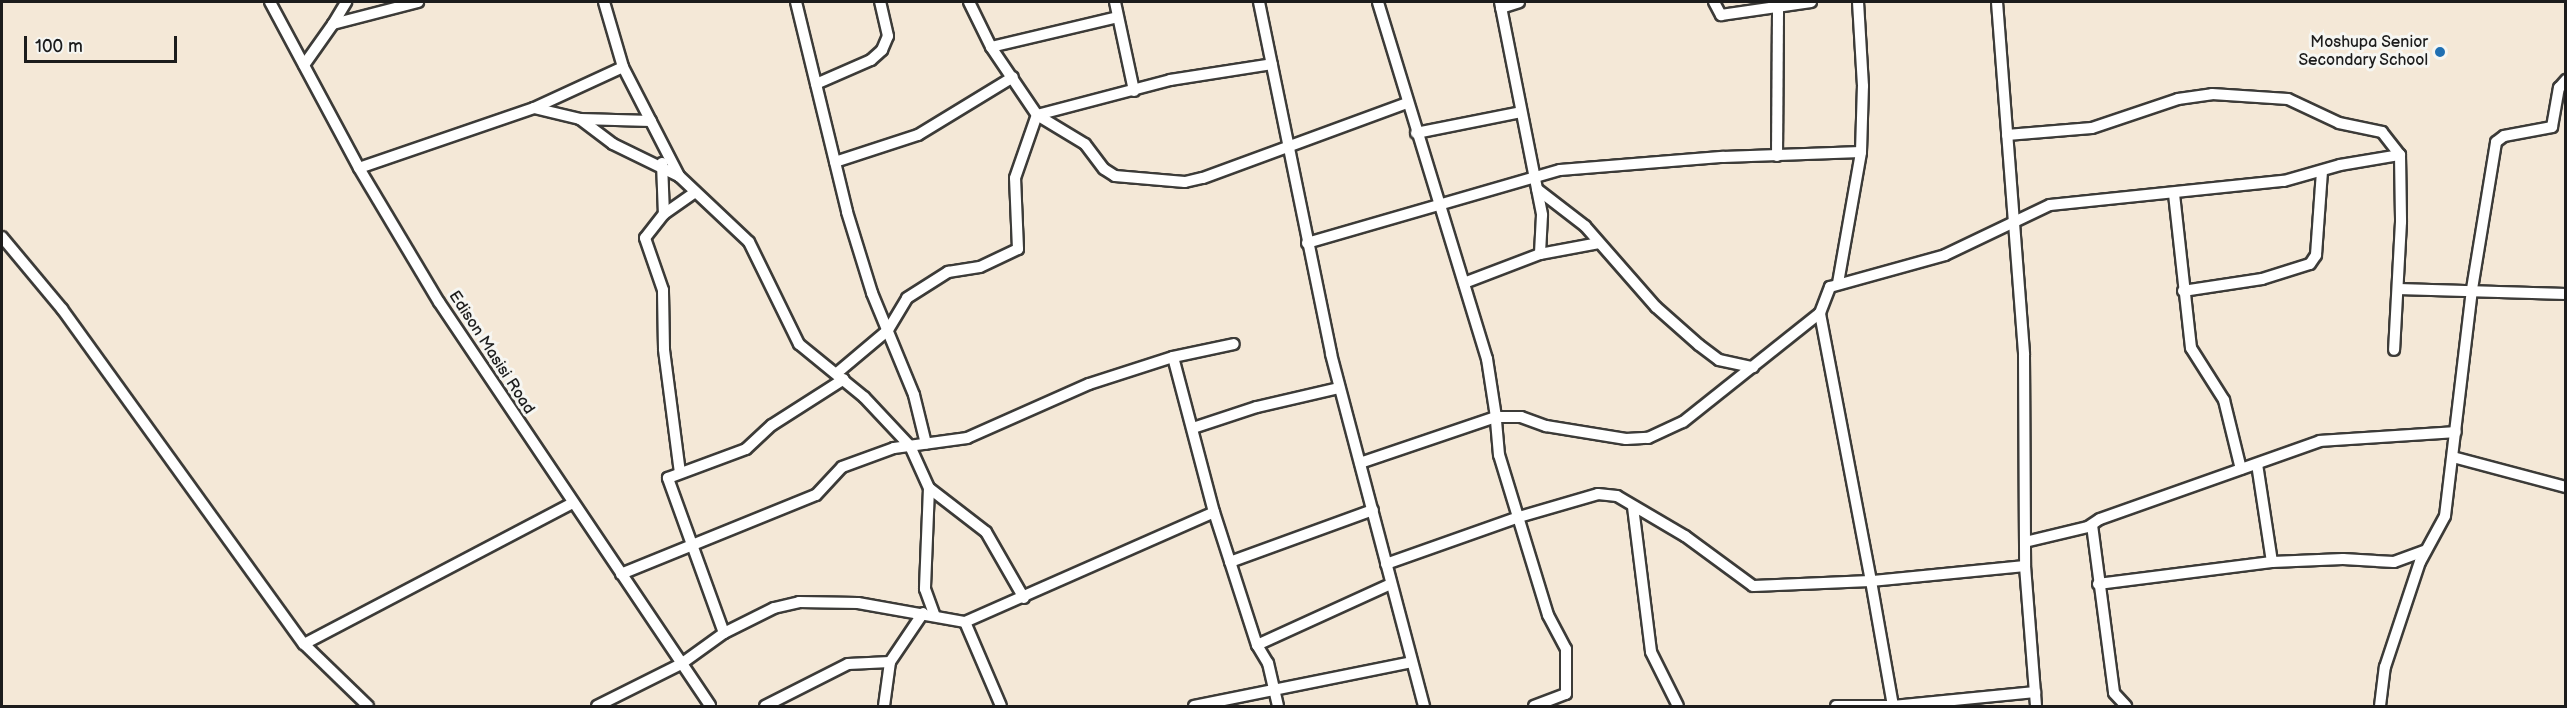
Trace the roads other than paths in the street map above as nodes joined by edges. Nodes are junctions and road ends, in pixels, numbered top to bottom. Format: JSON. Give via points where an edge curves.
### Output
{"nodes":[{"id":1,"x":270,"y":2,"type":"edge"},
{"id":2,"x":346,"y":2,"type":"edge"},
{"id":3,"x":418,"y":2,"type":"edge"},
{"id":4,"x":604,"y":2,"type":"edge"},
{"id":5,"x":796,"y":2,"type":"edge"},
{"id":6,"x":880,"y":2,"type":"edge"},
{"id":7,"x":969,"y":2,"type":"edge"},
{"id":8,"x":1115,"y":2,"type":"edge"},
{"id":9,"x":1260,"y":2,"type":"edge"},
{"id":10,"x":1378,"y":2,"type":"edge"},
{"id":11,"x":1519,"y":2,"type":"edge"},
{"id":12,"x":1714,"y":2,"type":"edge"},
{"id":13,"x":1811,"y":2,"type":"edge"},
{"id":14,"x":1858,"y":2,"type":"edge"},
{"id":15,"x":1997,"y":2,"type":"edge"},
{"id":16,"x":1501,"y":5,"type":"edge"},
{"id":17,"x":1778,"y":6,"type":"junction"},
{"id":18,"x":1118,"y":16,"type":"junction"},
{"id":19,"x":333,"y":24,"type":"junction"},
{"id":20,"x":991,"y":47,"type":"junction"},
{"id":21,"x":1272,"y":64,"type":"junction"},
{"id":22,"x":304,"y":66,"type":"junction"},
{"id":23,"x":623,"y":67,"type":"junction"},
{"id":24,"x":1013,"y":77,"type":"junction"},
{"id":25,"x":2565,"y":80,"type":"edge"},
{"id":26,"x":816,"y":84,"type":"junction"},
{"id":27,"x":1134,"y":90,"type":"junction"},
{"id":28,"x":1407,"y":103,"type":"junction"},
{"id":29,"x":534,"y":108,"type":"junction"},
{"id":30,"x":1521,"y":112,"type":"junction"},
{"id":31,"x":1037,"y":115,"type":"junction"},
{"id":32,"x":580,"y":119,"type":"junction"},
{"id":33,"x":651,"y":121,"type":"junction"},
{"id":34,"x":1416,"y":133,"type":"junction"},
{"id":35,"x":2007,"y":135,"type":"junction"},
{"id":36,"x":1288,"y":146,"type":"junction"},
{"id":37,"x":663,"y":151,"type":"junction"},
{"id":38,"x":1861,"y":152,"type":"junction"},
{"id":39,"x":1777,"y":156,"type":"junction"},
{"id":40,"x":2400,"y":156,"type":"junction"},
{"id":41,"x":835,"y":162,"type":"junction"},
{"id":42,"x":661,"y":167,"type":"junction"},
{"id":43,"x":359,"y":168,"type":"junction"},
{"id":44,"x":2322,"y":171,"type":"junction"},
{"id":45,"x":679,"y":176,"type":"junction"},
{"id":46,"x":1533,"y":177,"type":"junction"},
{"id":47,"x":1538,"y":189,"type":"junction"},
{"id":48,"x":694,"y":193,"type":"junction"},
{"id":49,"x":2174,"y":194,"type":"junction"},
{"id":50,"x":1439,"y":205,"type":"junction"},
{"id":51,"x":664,"y":214,"type":"junction"},
{"id":52,"x":2014,"y":224,"type":"junction"},
{"id":53,"x":2,"y":237,"type":"edge"},
{"id":54,"x":1307,"y":243,"type":"junction"},
{"id":55,"x":1599,"y":243,"type":"junction"},
{"id":56,"x":1540,"y":254,"type":"junction"},
{"id":57,"x":1464,"y":283,"type":"junction"},
{"id":58,"x":1838,"y":283,"type":"junction"},
{"id":59,"x":2398,"y":289,"type":"junction"},
{"id":60,"x":2472,"y":289,"type":"junction"},
{"id":61,"x":2183,"y":291,"type":"junction"},
{"id":62,"x":2565,"y":295,"type":"edge"},
{"id":63,"x":1820,"y":313,"type":"junction"},
{"id":64,"x":888,"y":330,"type":"junction"},
{"id":65,"x":1234,"y":344,"type":"dead end"},
{"id":66,"x":2394,"y":350,"type":"dead end"},
{"id":67,"x":1173,"y":357,"type":"junction"},
{"id":68,"x":1753,"y":367,"type":"junction"},
{"id":69,"x":840,"y":376,"type":"junction"},
{"id":70,"x":1340,"y":388,"type":"junction"},
{"id":71,"x":1496,"y":417,"type":"junction"},
{"id":72,"x":1193,"y":428,"type":"junction"},
{"id":73,"x":2456,"y":432,"type":"junction"},
{"id":74,"x":926,"y":444,"type":"junction"},
{"id":75,"x":910,"y":446,"type":"junction"},
{"id":76,"x":2452,"y":457,"type":"junction"},
{"id":77,"x":1360,"y":463,"type":"junction"},
{"id":78,"x":2257,"y":464,"type":"junction"},
{"id":79,"x":2241,"y":469,"type":"junction"},
{"id":80,"x":680,"y":473,"type":"junction"},
{"id":81,"x":2565,"y":487,"type":"edge"},
{"id":82,"x":929,"y":488,"type":"junction"},
{"id":83,"x":572,"y":503,"type":"junction"},
{"id":84,"x":1633,"y":507,"type":"junction"},
{"id":85,"x":1373,"y":510,"type":"junction"},
{"id":86,"x":1214,"y":512,"type":"junction"},
{"id":87,"x":1519,"y":517,"type":"junction"},
{"id":88,"x":2092,"y":525,"type":"junction"},
{"id":89,"x":2025,"y":542,"type":"junction"},
{"id":90,"x":690,"y":546,"type":"junction"},
{"id":91,"x":2424,"y":550,"type":"junction"},
{"id":92,"x":1230,"y":562,"type":"junction"},
{"id":93,"x":2272,"y":562,"type":"junction"},
{"id":94,"x":1386,"y":564,"type":"junction"},
{"id":95,"x":2025,"y":566,"type":"junction"},
{"id":96,"x":621,"y":574,"type":"junction"},
{"id":97,"x":1871,"y":581,"type":"junction"},
{"id":98,"x":1391,"y":584,"type":"junction"},
{"id":99,"x":2098,"y":584,"type":"junction"},
{"id":100,"x":1024,"y":598,"type":"junction"},
{"id":101,"x":923,"y":613,"type":"junction"},
{"id":102,"x":934,"y":614,"type":"junction"},
{"id":103,"x":965,"y":622,"type":"junction"},
{"id":104,"x":724,"y":633,"type":"junction"},
{"id":105,"x":304,"y":644,"type":"junction"},
{"id":106,"x":1257,"y":645,"type":"junction"},
{"id":107,"x":890,"y":662,"type":"junction"},
{"id":108,"x":1412,"y":662,"type":"junction"},
{"id":109,"x":681,"y":664,"type":"junction"},
{"id":110,"x":1273,"y":688,"type":"junction"},
{"id":111,"x":2035,"y":692,"type":"junction"},
{"id":112,"x":1557,"y":703,"type":"edge"},
{"id":113,"x":1951,"y":704,"type":"edge"},
{"id":114,"x":368,"y":706,"type":"edge"},
{"id":115,"x":597,"y":706,"type":"edge"},
{"id":116,"x":710,"y":706,"type":"edge"},
{"id":117,"x":765,"y":706,"type":"edge"},
{"id":118,"x":884,"y":706,"type":"edge"},
{"id":119,"x":1001,"y":706,"type":"edge"},
{"id":120,"x":1194,"y":706,"type":"edge"},
{"id":121,"x":1278,"y":706,"type":"edge"},
{"id":122,"x":1424,"y":706,"type":"edge"},
{"id":123,"x":1534,"y":706,"type":"edge"},
{"id":124,"x":1678,"y":706,"type":"edge"},
{"id":125,"x":1836,"y":706,"type":"edge"},
{"id":126,"x":1893,"y":706,"type":"edge"},
{"id":127,"x":2037,"y":706,"type":"edge"},
{"id":128,"x":2126,"y":706,"type":"edge"},
{"id":129,"x":2380,"y":706,"type":"edge"}],
"edges":[{"from":1,"to":22,"type":"street","name":"Edison Masisi Road"},
{"from":2,"to":19,"type":"street"},
{"from":3,"to":19,"type":"street"},
{"from":4,"to":23,"type":"street"},
{"from":5,"to":26,"type":"street"},
{"from":6,"to":26,"type":"street","via":[[888,36],[882,50],[871,60]]},
{"from":7,"to":20,"type":"street"},
{"from":8,"to":18,"type":"street"},
{"from":9,"to":21,"type":"street"},
{"from":10,"to":28,"type":"street"},
{"from":11,"to":16,"type":"street"},
{"from":12,"to":17,"type":"street","via":[[1721,15]]},
{"from":13,"to":17,"type":"street"},
{"from":14,"to":38,"type":"street","via":[[1863,86]]},
{"from":15,"to":35,"type":"street"},
{"from":16,"to":30,"type":"street"},
{"from":17,"to":39,"type":"street"},
{"from":18,"to":20,"type":"street"},
{"from":18,"to":27,"type":"street"},
{"from":19,"to":22,"type":"street"},
{"from":20,"to":24,"type":"street"},
{"from":21,"to":27,"type":"street","via":[[1170,80]]},
{"from":21,"to":36,"type":"street"},
{"from":22,"to":43,"type":"street","name":"Edison Masisi Road"},
{"from":23,"to":29,"type":"street"},
{"from":23,"to":33,"type":"street"},
{"from":24,"to":31,"type":"street"},
{"from":24,"to":41,"type":"street","via":[[918,135]]},
{"from":25,"to":60,"type":"street","via":[[2559,88],[2552,127],[2504,136],[2496,142]]},
{"from":26,"to":41,"type":"street"},
{"from":27,"to":31,"type":"street"},
{"from":28,"to":34,"type":"street"},
{"from":28,"to":36,"type":"street"},
{"from":29,"to":32,"type":"street"},
{"from":29,"to":43,"type":"street"},
{"from":30,"to":34,"type":"street"},
{"from":30,"to":46,"type":"street"},
{"from":31,"to":36,"type":"street","via":[[1085,144],[1109,173],[1133,179],[1194,180]]},
{"from":31,"to":64,"type":"street","via":[[1015,178],[1018,249],[980,267],[948,272],[907,298]]},
{"from":32,"to":33,"type":"street"},
{"from":32,"to":42,"type":"street","via":[[613,144]]},
{"from":33,"to":37,"type":"street"},
{"from":34,"to":50,"type":"street"},
{"from":35,"to":40,"type":"street","via":[[2092,128],[2178,99],[2212,94],[2265,95],[2288,99],[2339,123],[2382,132]]},
{"from":35,"to":52,"type":"street"},
{"from":36,"to":54,"type":"street"},
{"from":37,"to":42,"type":"street"},
{"from":37,"to":45,"type":"street"},
{"from":38,"to":39,"type":"street"},
{"from":38,"to":58,"type":"street"},
{"from":39,"to":46,"type":"street","via":[[1607,164]]},
{"from":40,"to":44,"type":"street"},
{"from":40,"to":59,"type":"street"},
{"from":41,"to":64,"type":"street","via":[[853,232]]},
{"from":42,"to":45,"type":"street"},
{"from":42,"to":51,"type":"street"},
{"from":43,"to":83,"type":"street","name":"Edison Masisi Road","via":[[439,302]]},
{"from":44,"to":49,"type":"street","via":[[2284,181]]},
{"from":44,"to":61,"type":"street","via":[[2316,255],[2310,264],[2262,279]]},
{"from":45,"to":48,"type":"street"},
{"from":46,"to":47,"type":"street"},
{"from":46,"to":50,"type":"street"},
{"from":47,"to":55,"type":"street","via":[[1585,226]]},
{"from":47,"to":56,"type":"street","via":[[1543,232]]},
{"from":48,"to":51,"type":"street"},
{"from":48,"to":69,"type":"street","via":[[749,242],[799,344]]},
{"from":49,"to":52,"type":"street","via":[[2050,205]]},
{"from":49,"to":61,"type":"street"},
{"from":50,"to":54,"type":"street"},
{"from":50,"to":57,"type":"street"},
{"from":51,"to":80,"type":"street","via":[[645,238],[663,290],[664,349]]},
{"from":52,"to":58,"type":"street","via":[[1945,255]]},
{"from":52,"to":89,"type":"street","via":[[2024,355]]},
{"from":53,"to":105,"type":"street","via":[[62,309]]},
{"from":54,"to":70,"type":"street"},
{"from":55,"to":56,"type":"street"},
{"from":55,"to":68,"type":"street","via":[[1656,307],[1699,345],[1719,360]]},
{"from":56,"to":57,"type":"street"},
{"from":57,"to":71,"type":"street","via":[[1487,359]]},
{"from":58,"to":63,"type":"street","via":[[1830,287]]},
{"from":59,"to":60,"type":"street"},
{"from":59,"to":66,"type":"street"},
{"from":60,"to":62,"type":"street"},
{"from":60,"to":73,"type":"street"},
{"from":61,"to":79,"type":"street","via":[[2191,348],[2224,400]]},
{"from":63,"to":68,"type":"street"},
{"from":63,"to":97,"type":"street"},
{"from":64,"to":69,"type":"street"},
{"from":64,"to":74,"type":"street","via":[[914,395]]},
{"from":65,"to":67,"type":"street"},
{"from":67,"to":72,"type":"street"},
{"from":67,"to":74,"type":"street","via":[[1089,384],[967,438]]},
{"from":68,"to":71,"type":"street","via":[[1683,422],[1636,440],[1546,426],[1521,417]]},
{"from":69,"to":75,"type":"street"},
{"from":69,"to":80,"type":"street","via":[[772,425],[746,449]]},
{"from":70,"to":72,"type":"street","via":[[1257,407]]},
{"from":70,"to":77,"type":"street"},
{"from":71,"to":77,"type":"street"},
{"from":71,"to":87,"type":"street","via":[[1497,446]]},
{"from":72,"to":86,"type":"street"},
{"from":73,"to":76,"type":"street"},
{"from":73,"to":78,"type":"street","via":[[2334,438]]},
{"from":74,"to":75,"type":"street"},
{"from":75,"to":82,"type":"street"},
{"from":75,"to":90,"type":"street","via":[[842,467],[816,495]]},
{"from":76,"to":81,"type":"street"},
{"from":76,"to":91,"type":"street","via":[[2444,520]]},
{"from":77,"to":85,"type":"street"},
{"from":78,"to":79,"type":"street"},
{"from":78,"to":93,"type":"street"},
{"from":79,"to":88,"type":"street"},
{"from":80,"to":90,"type":"street","via":[[668,482]]},
{"from":82,"to":100,"type":"street","via":[[986,532]]},
{"from":82,"to":102,"type":"street","via":[[925,589]]},
{"from":83,"to":96,"type":"street","name":"Edison Masisi Road"},
{"from":83,"to":105,"type":"street"},
{"from":84,"to":87,"type":"street","via":[[1617,496],[1598,494]]},
{"from":84,"to":97,"type":"street","via":[[1685,536],[1753,586]]},
{"from":84,"to":124,"type":"street","via":[[1651,652]]},
{"from":85,"to":92,"type":"street"},
{"from":85,"to":94,"type":"street"},
{"from":86,"to":92,"type":"street"},
{"from":86,"to":100,"type":"street"},
{"from":87,"to":94,"type":"street"},
{"from":87,"to":112,"type":"street","via":[[1548,615],[1566,649],[1566,694]]},
{"from":88,"to":89,"type":"street"},
{"from":88,"to":99,"type":"street"},
{"from":89,"to":95,"type":"street"},
{"from":90,"to":96,"type":"street"},
{"from":90,"to":104,"type":"street"},
{"from":91,"to":93,"type":"street","via":[[2394,562],[2343,558]]},
{"from":91,"to":129,"type":"street","via":[[2385,667]]},
{"from":92,"to":106,"type":"street"},
{"from":93,"to":99,"type":"street"},
{"from":94,"to":98,"type":"street"},
{"from":95,"to":97,"type":"street"},
{"from":95,"to":111,"type":"street"},
{"from":96,"to":109,"type":"street","name":"Edison Masisi Road"},
{"from":97,"to":126,"type":"street"},
{"from":98,"to":106,"type":"street"},
{"from":98,"to":108,"type":"street"},
{"from":99,"to":128,"type":"street","via":[[2114,693]]},
{"from":100,"to":103,"type":"street"},
{"from":101,"to":102,"type":"street"},
{"from":101,"to":104,"type":"street","via":[[858,603],[800,602],[774,608]]},
{"from":101,"to":107,"type":"street"},
{"from":102,"to":103,"type":"street"},
{"from":103,"to":119,"type":"street"},
{"from":104,"to":109,"type":"street"},
{"from":105,"to":114,"type":"street"},
{"from":106,"to":110,"type":"street","via":[[1268,663]]},
{"from":107,"to":117,"type":"street","via":[[848,664]]},
{"from":107,"to":118,"type":"street"},
{"from":108,"to":110,"type":"street"},
{"from":108,"to":122,"type":"street"},
{"from":109,"to":115,"type":"street"},
{"from":109,"to":116,"type":"street","name":"Edison Masisi Road"},
{"from":110,"to":120,"type":"street"},
{"from":110,"to":121,"type":"street"},
{"from":111,"to":113,"type":"street"},
{"from":111,"to":127,"type":"street"},
{"from":112,"to":123,"type":"street"},
{"from":113,"to":126,"type":"street"},
{"from":125,"to":126,"type":"street"}]}
